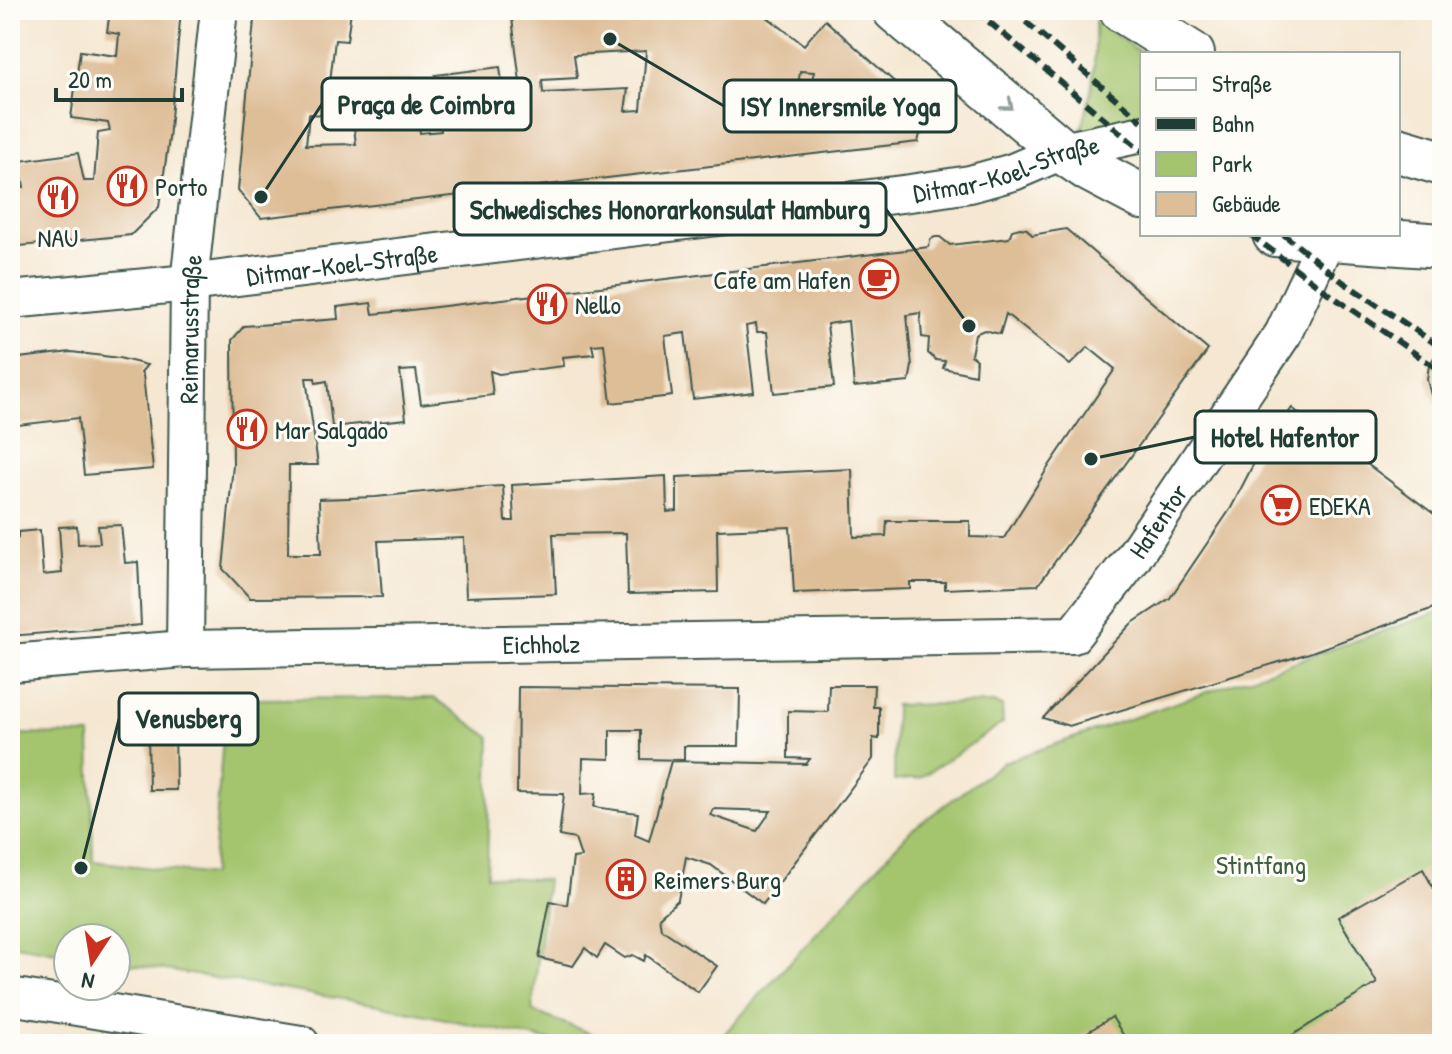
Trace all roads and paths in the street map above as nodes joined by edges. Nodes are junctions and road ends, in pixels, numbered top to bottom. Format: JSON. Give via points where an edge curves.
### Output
{"nodes":[{"id":1,"x":219,"y":10,"type":"edge"},
{"id":2,"x":895,"y":10,"type":"edge"},
{"id":3,"x":1122,"y":10,"type":"edge"},
{"id":4,"x":1189,"y":52,"type":"edge"},
{"id":5,"x":1140,"y":134,"type":"edge"},
{"id":6,"x":1062,"y":151,"type":"junction"},
{"id":7,"x":1400,"y":151,"type":"edge"},
{"id":8,"x":1442,"y":163,"type":"edge"},
{"id":9,"x":1140,"y":196,"type":"edge"},
{"id":10,"x":1327,"y":236,"type":"edge"},
{"id":11,"x":1442,"y":246,"type":"edge"},
{"id":12,"x":189,"y":283,"type":"junction"},
{"id":13,"x":10,"y":300,"type":"edge"},
{"id":14,"x":1073,"y":635,"type":"joint"},
{"id":15,"x":185,"y":649,"type":"junction"},
{"id":16,"x":10,"y":663,"type":"edge"},
{"id":17,"x":10,"y":996,"type":"edge"},
{"id":18,"x":301,"y":1044,"type":"edge"}],
"edges":[{"from":1,"to":12,"type":"street","name":"Reimarusstraße"},
{"from":2,"to":6,"type":"main road","one_way":true},
{"from":3,"to":4,"type":"main road"},
{"from":5,"to":6,"type":"street","name":"Ditmar-Koel-Straße"},
{"from":6,"to":9,"type":"main road"},
{"from":6,"to":12,"type":"street","name":"Ditmar-Koel-Straße","via":[[1013,172],[925,191]]},
{"from":7,"to":8,"type":"main road"},
{"from":10,"to":11,"type":"main road"},
{"from":10,"to":14,"type":"street","name":"Hafentor","via":[[1283,334],[1132,559]]},
{"from":12,"to":13,"type":"street","name":"Ditmar-Koel-Straße"},
{"from":12,"to":15,"type":"street","name":"Reimarusstraße"},
{"from":14,"to":15,"type":"street","name":"Eichholz"},
{"from":15,"to":16,"type":"street","name":"Eichholz"},
{"from":17,"to":18,"type":"street"}]}
